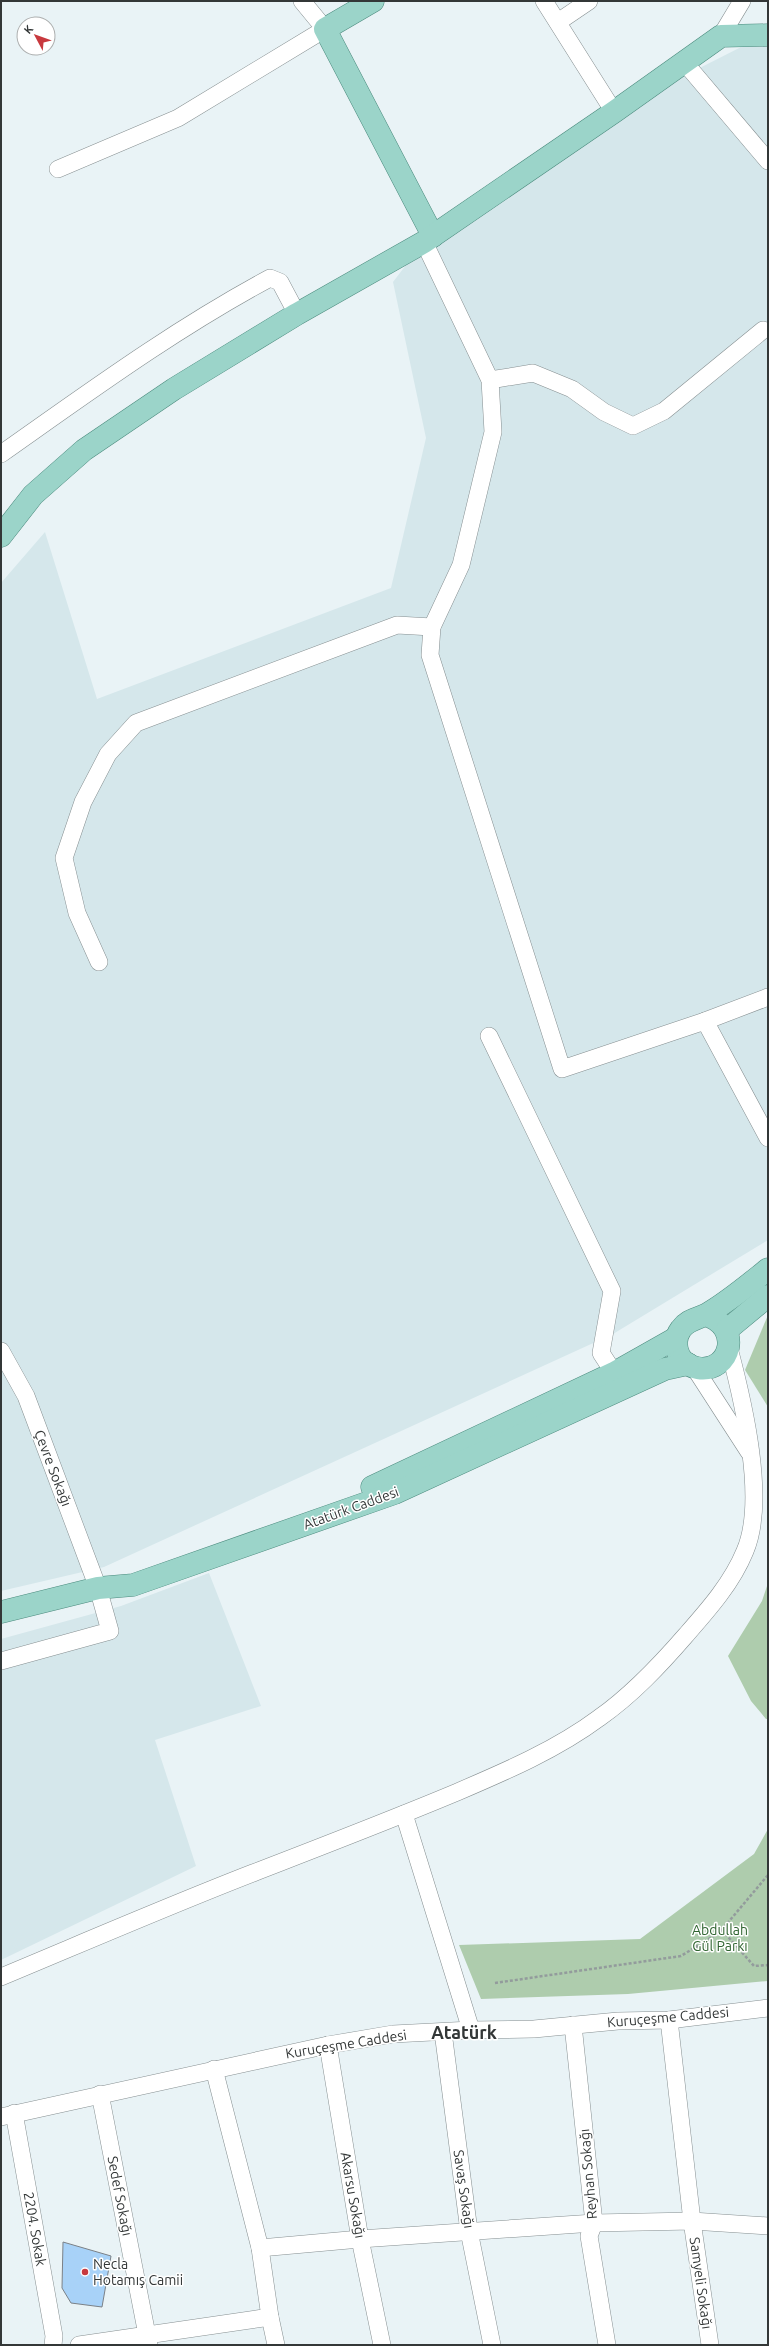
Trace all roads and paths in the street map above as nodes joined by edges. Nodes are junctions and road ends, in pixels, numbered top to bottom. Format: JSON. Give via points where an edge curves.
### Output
{"nodes":[{"id":1,"x":302,"y":1,"type":"edge"},
{"id":2,"x":373,"y":1,"type":"edge"},
{"id":3,"x":544,"y":1,"type":"edge"},
{"id":4,"x":589,"y":1,"type":"edge"},
{"id":5,"x":742,"y":1,"type":"edge"},
{"id":6,"x":558,"y":22,"type":"junction"},
{"id":7,"x":325,"y":29,"type":"junction"},
{"id":8,"x":768,"y":35,"type":"edge"},
{"id":9,"x":721,"y":36,"type":"junction"},
{"id":10,"x":685,"y":63,"type":"junction"},
{"id":11,"x":614,"y":112,"type":"junction"},
{"id":12,"x":768,"y":161,"type":"edge"},
{"id":13,"x":58,"y":169,"type":"dead end"},
{"id":14,"x":428,"y":239,"type":"junction"},
{"id":15,"x":297,"y":314,"type":"junction"},
{"id":16,"x":763,"y":330,"type":"dead end"},
{"id":17,"x":490,"y":380,"type":"junction"},
{"id":18,"x":1,"y":454,"type":"edge"},
{"id":19,"x":1,"y":536,"type":"edge"},
{"id":20,"x":432,"y":626,"type":"junction"},
{"id":21,"x":99,"y":962,"type":"dead end"},
{"id":22,"x":768,"y":998,"type":"edge"},
{"id":23,"x":705,"y":1021,"type":"junction"},
{"id":24,"x":489,"y":1036,"type":"dead end"},
{"id":25,"x":768,"y":1138,"type":"edge"},
{"id":26,"x":768,"y":1269,"type":"edge"},
{"id":27,"x":768,"y":1296,"type":"edge"},
{"id":28,"x":705,"y":1315,"type":"junction"},
{"id":29,"x":676,"y":1338,"type":"junction"},
{"id":30,"x":728,"y":1339,"type":"junction"},
{"id":31,"x":1,"y":1351,"type":"edge"},
{"id":32,"x":691,"y":1366,"type":"junction"},
{"id":33,"x":614,"y":1373,"type":"junction"},
{"id":34,"x":749,"y":1452,"type":"junction"},
{"id":35,"x":99,"y":1588,"type":"junction"},
{"id":36,"x":1,"y":1612,"type":"edge"},
{"id":37,"x":1,"y":1661,"type":"edge"},
{"id":38,"x":404,"y":1814,"type":"junction"},
{"id":39,"x":768,"y":1875,"type":"edge"},
{"id":40,"x":722,"y":1930,"type":"junction"},
{"id":41,"x":768,"y":1965,"type":"edge"},
{"id":42,"x":1,"y":1977,"type":"edge"},
{"id":43,"x":495,"y":1983,"type":"dead end"},
{"id":44,"x":768,"y":2008,"type":"edge"},
{"id":45,"x":669,"y":2020,"type":"junction"},
{"id":46,"x":573,"y":2025,"type":"junction"},
{"id":47,"x":471,"y":2030,"type":"junction"},
{"id":48,"x":443,"y":2032,"type":"junction"},
{"id":49,"x":328,"y":2044,"type":"junction"},
{"id":50,"x":214,"y":2069,"type":"junction"},
{"id":51,"x":100,"y":2094,"type":"junction"},
{"id":52,"x":7,"y":2115,"type":"edge"},
{"id":53,"x":692,"y":2221,"type":"junction"},
{"id":54,"x":594,"y":2223,"type":"junction"},
{"id":55,"x":768,"y":2226,"type":"edge"},
{"id":56,"x":469,"y":2231,"type":"junction"},
{"id":57,"x":360,"y":2239,"type":"junction"},
{"id":58,"x":260,"y":2248,"type":"junction"},
{"id":59,"x":270,"y":2317,"type":"junction"},
{"id":60,"x":148,"y":2339,"type":"edge"},
{"id":61,"x":53,"y":2345,"type":"edge"},
{"id":62,"x":79,"y":2345,"type":"edge"},
{"id":63,"x":276,"y":2345,"type":"edge"},
{"id":64,"x":382,"y":2345,"type":"edge"},
{"id":65,"x":492,"y":2345,"type":"edge"},
{"id":66,"x":607,"y":2345,"type":"edge"},
{"id":67,"x":710,"y":2345,"type":"edge"}],
"edges":[{"from":1,"to":7,"type":"street"},
{"from":2,"to":7,"type":"main road"},
{"from":3,"to":6,"type":"street"},
{"from":4,"to":6,"type":"street"},
{"from":5,"to":9,"type":"street"},
{"from":6,"to":11,"type":"street"},
{"from":7,"to":13,"type":"street","via":[[178,118]]},
{"from":7,"to":14,"type":"main road"},
{"from":8,"to":9,"type":"main road"},
{"from":9,"to":10,"type":"main road"},
{"from":10,"to":11,"type":"main road"},
{"from":10,"to":12,"type":"street"},
{"from":11,"to":14,"type":"main road"},
{"from":14,"to":15,"type":"main road"},
{"from":14,"to":17,"type":"street"},
{"from":15,"to":18,"type":"street","via":[[280,282],[270,278],[214,308],[99,384]]},
{"from":15,"to":19,"type":"main road","via":[[174,388],[84,450],[33,495]]},
{"from":16,"to":17,"type":"street","via":[[664,411],[633,426],[604,412],[572,389],[533,373]]},
{"from":17,"to":20,"type":"street","via":[[493,432],[461,566]]},
{"from":20,"to":21,"type":"street","via":[[397,625],[136,723],[108,754],[83,802],[64,858],[77,914]]},
{"from":20,"to":23,"type":"street","via":[[430,655],[562,1069]]},
{"from":22,"to":23,"type":"street"},
{"from":23,"to":25,"type":"street"},
{"from":24,"to":33,"type":"street","via":[[612,1291],[601,1353]]},
{"from":26,"to":28,"type":"main road"},
{"from":27,"to":30,"type":"main road"},
{"from":28,"to":29,"type":"main road","via":[[687,1322]]},
{"from":28,"to":30,"type":"main road","via":[[718,1320]]},
{"from":29,"to":32,"type":"main road","via":[[680,1358]]},
{"from":29,"to":33,"type":"main road"},
{"from":30,"to":32,"type":"main road","via":[[724,1358],[717,1365],[707,1368]]},
{"from":30,"to":34,"type":"street","via":[[749,1430]]},
{"from":31,"to":35,"type":"street","name":"Çevre Sokağı","via":[[26,1396]]},
{"from":32,"to":34,"type":"street"},
{"from":32,"to":35,"type":"main road","name":"Atatürk Caddesi","via":[[665,1369],[395,1493],[133,1585]]},
{"from":33,"to":35,"type":"main road","via":[[375,1486],[131,1573]]},
{"from":34,"to":38,"type":"street","via":[[753,1498],[752,1525],[746,1550],[731,1578],[666,1658],[620,1702],[557,1745],[498,1775]]},
{"from":35,"to":36,"type":"main road","name":"Atatürk Caddesi"},
{"from":35,"to":37,"type":"street","name":"Çevre Sokağı","via":[[110,1631]]},
{"from":38,"to":42,"type":"street","via":[[176,1903]]},
{"from":38,"to":47,"type":"street"},
{"from":39,"to":40,"type":"path"},
{"from":40,"to":41,"type":"path","via":[[754,1966]]},
{"from":40,"to":43,"type":"path","via":[[681,1956]]},
{"from":44,"to":45,"type":"street","name":"Kuruçeşme Caddesi"},
{"from":45,"to":46,"type":"street","name":"Kuruçeşme Caddesi"},
{"from":45,"to":53,"type":"street","name":"Samyeli Sokağı"},
{"from":46,"to":47,"type":"street","name":"Kuruçeşme Caddesi","via":[[534,2029]]},
{"from":46,"to":54,"type":"street","name":"Reyhan Sokağı"},
{"from":47,"to":48,"type":"street","name":"Kuruçeşme Caddesi"},
{"from":48,"to":49,"type":"street","name":"Kuruçeşme Caddesi","via":[[393,2034]]},
{"from":48,"to":56,"type":"street","name":"Savaş Sokağı"},
{"from":49,"to":50,"type":"street","name":"Kuruçeşme Caddesi"},
{"from":49,"to":57,"type":"street","name":"Akarsu Sokağı"},
{"from":50,"to":51,"type":"street","name":"Kuruçeşme Caddesi"},
{"from":50,"to":58,"type":"street"},
{"from":51,"to":52,"type":"street","name":"Kuruçeşme Caddesi"},
{"from":51,"to":60,"type":"street","name":"Sedef Sokağı"},
{"from":52,"to":61,"type":"street","name":"2204. Sokak","via":[[54,2336]]},
{"from":53,"to":54,"type":"street"},
{"from":53,"to":55,"type":"street"},
{"from":53,"to":67,"type":"street","name":"Samyeli Sokağı"},
{"from":54,"to":56,"type":"street"},
{"from":54,"to":66,"type":"street","name":"Reyhan Sokağı","via":[[590,2236]]},
{"from":56,"to":57,"type":"street"},
{"from":56,"to":65,"type":"street","name":"Savaş Sokağı"},
{"from":57,"to":58,"type":"street"},
{"from":57,"to":64,"type":"street","name":"Akarsu Sokağı"},
{"from":58,"to":59,"type":"street"},
{"from":59,"to":60,"type":"street"},
{"from":59,"to":63,"type":"street"},
{"from":60,"to":62,"type":"street"}]}
